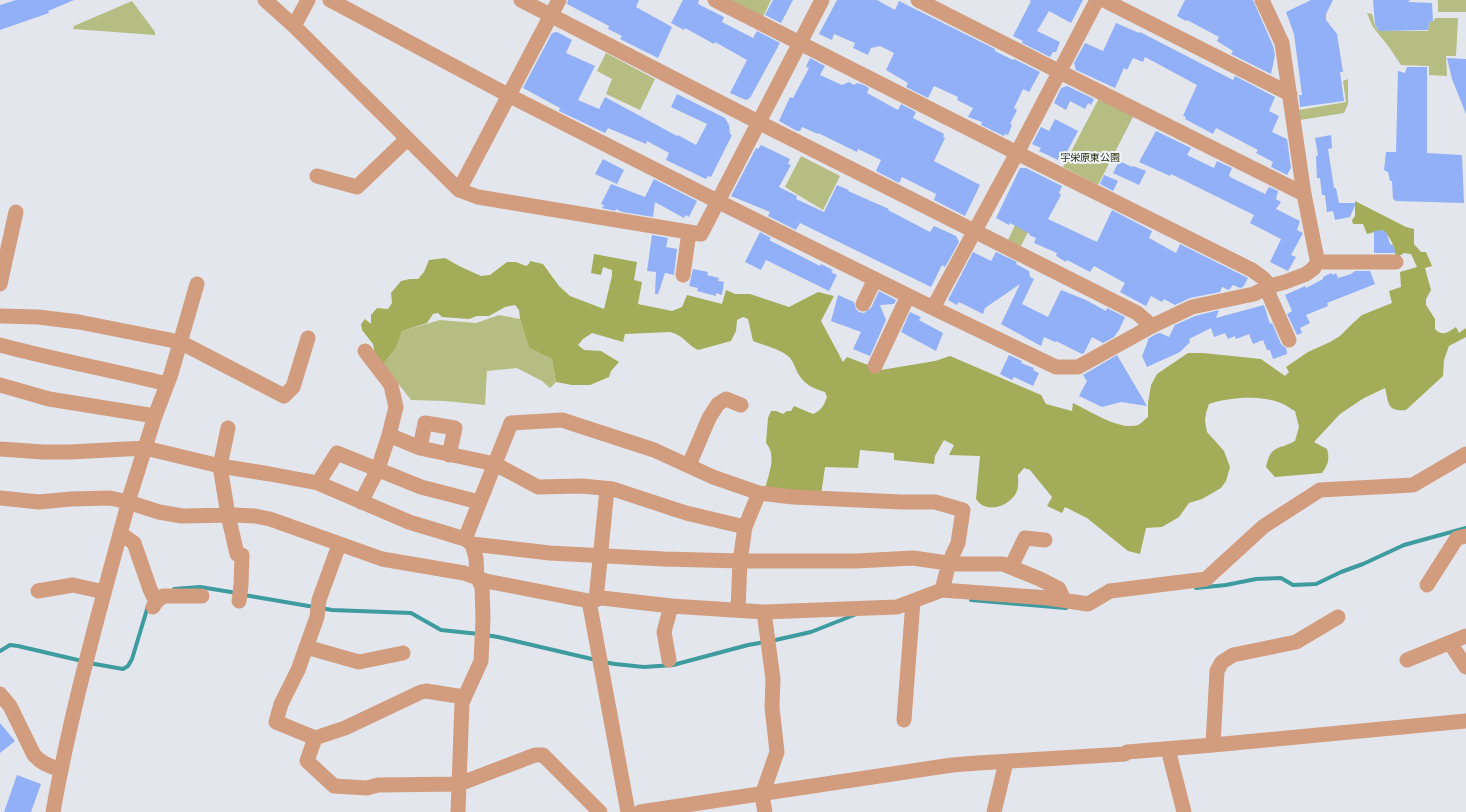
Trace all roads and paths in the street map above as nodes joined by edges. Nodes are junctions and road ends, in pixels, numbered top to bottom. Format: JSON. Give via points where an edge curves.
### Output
{"nodes":[{"id":1,"x":265,"y":0,"type":"edge"},
{"id":2,"x":308,"y":0,"type":"edge"},
{"id":3,"x":330,"y":0,"type":"edge"},
{"id":4,"x":521,"y":0,"type":"edge"},
{"id":5,"x":559,"y":0,"type":"edge"},
{"id":6,"x":715,"y":0,"type":"edge"},
{"id":7,"x":822,"y":0,"type":"edge"},
{"id":8,"x":918,"y":0,"type":"edge"},
{"id":9,"x":1097,"y":0,"type":"edge"},
{"id":10,"x":1104,"y":0,"type":"edge"},
{"id":11,"x":1262,"y":0,"type":"edge"},
{"id":12,"x":551,"y":15,"type":"junction"},
{"id":13,"x":294,"y":26,"type":"junction"},
{"id":14,"x":800,"y":43,"type":"junction"},
{"id":15,"x":1060,"y":72,"type":"junction"},
{"id":16,"x":1290,"y":94,"type":"junction"},
{"id":17,"x":508,"y":95,"type":"junction"},
{"id":18,"x":758,"y":122,"type":"junction"},
{"id":19,"x":407,"y":139,"type":"junction"},
{"id":20,"x":1017,"y":153,"type":"junction"},
{"id":21,"x":317,"y":176,"type":"dead end"},
{"id":22,"x":459,"y":190,"type":"junction"},
{"id":23,"x":1304,"y":194,"type":"junction"},
{"id":24,"x":717,"y":201,"type":"junction"},
{"id":25,"x":16,"y":212,"type":"dead end"},
{"id":26,"x":689,"y":232,"type":"junction"},
{"id":27,"x":974,"y":232,"type":"junction"},
{"id":28,"x":1317,"y":262,"type":"junction"},
{"id":29,"x":1396,"y":262,"type":"dead end"},
{"id":30,"x":683,"y":276,"type":"dead end"},
{"id":31,"x":1,"y":277,"type":"edge"},
{"id":32,"x":875,"y":280,"type":"junction"},
{"id":33,"x":197,"y":284,"type":"dead end"},
{"id":34,"x":1268,"y":287,"type":"junction"},
{"id":35,"x":908,"y":296,"type":"junction"},
{"id":36,"x":863,"y":304,"type":"dead end"},
{"id":37,"x":933,"y":308,"type":"junction"},
{"id":38,"x":0,"y":316,"type":"edge"},
{"id":39,"x":1152,"y":326,"type":"junction"},
{"id":40,"x":308,"y":338,"type":"dead end"},
{"id":41,"x":1289,"y":340,"type":"dead end"},
{"id":42,"x":180,"y":342,"type":"junction"},
{"id":43,"x":0,"y":345,"type":"edge"},
{"id":44,"x":365,"y":351,"type":"dead end"},
{"id":45,"x":875,"y":366,"type":"dead end"},
{"id":46,"x":167,"y":384,"type":"junction"},
{"id":47,"x":0,"y":385,"type":"edge"},
{"id":48,"x":742,"y":405,"type":"dead end"},
{"id":49,"x":155,"y":416,"type":"junction"},
{"id":50,"x":228,"y":428,"type":"dead end"},
{"id":51,"x":389,"y":435,"type":"junction"},
{"id":52,"x":145,"y":448,"type":"junction"},
{"id":53,"x":420,"y":448,"type":"junction"},
{"id":54,"x":0,"y":449,"type":"edge"},
{"id":55,"x":1466,"y":454,"type":"edge"},
{"id":56,"x":449,"y":455,"type":"junction"},
{"id":57,"x":495,"y":464,"type":"junction"},
{"id":58,"x":220,"y":466,"type":"junction"},
{"id":59,"x":689,"y":466,"type":"junction"},
{"id":60,"x":378,"y":470,"type":"junction"},
{"id":61,"x":318,"y":483,"type":"junction"},
{"id":62,"x":607,"y":489,"type":"junction"},
{"id":63,"x":759,"y":493,"type":"junction"},
{"id":64,"x":0,"y":498,"type":"edge"},
{"id":65,"x":361,"y":502,"type":"junction"},
{"id":66,"x":479,"y":502,"type":"junction"},
{"id":67,"x":128,"y":505,"type":"junction"},
{"id":68,"x":228,"y":515,"type":"junction"},
{"id":69,"x":745,"y":527,"type":"junction"},
{"id":70,"x":120,"y":533,"type":"junction"},
{"id":71,"x":1466,"y":536,"type":"edge"},
{"id":72,"x":1045,"y":540,"type":"dead end"},
{"id":73,"x":468,"y":542,"type":"junction"},
{"id":74,"x":338,"y":544,"type":"junction"},
{"id":75,"x":600,"y":556,"type":"junction"},
{"id":76,"x":740,"y":561,"type":"junction"},
{"id":77,"x":949,"y":563,"type":"junction"},
{"id":78,"x":1011,"y":567,"type":"junction"},
{"id":79,"x":477,"y":577,"type":"junction"},
{"id":80,"x":1426,"y":585,"type":"dead end"},
{"id":81,"x":942,"y":590,"type":"junction"},
{"id":82,"x":38,"y":591,"type":"dead end"},
{"id":83,"x":104,"y":592,"type":"junction"},
{"id":84,"x":202,"y":596,"type":"dead end"},
{"id":85,"x":593,"y":600,"type":"junction"},
{"id":86,"x":1064,"y":600,"type":"junction"},
{"id":87,"x":913,"y":601,"type":"junction"},
{"id":88,"x":239,"y":602,"type":"dead end"},
{"id":89,"x":671,"y":606,"type":"junction"},
{"id":90,"x":738,"y":610,"type":"junction"},
{"id":91,"x":764,"y":612,"type":"junction"},
{"id":92,"x":1338,"y":617,"type":"dead end"},
{"id":93,"x":1466,"y":636,"type":"edge"},
{"id":94,"x":1450,"y":643,"type":"junction"},
{"id":95,"x":306,"y":647,"type":"junction"},
{"id":96,"x":403,"y":653,"type":"dead end"},
{"id":97,"x":669,"y":660,"type":"dead end"},
{"id":98,"x":1407,"y":660,"type":"dead end"},
{"id":99,"x":1466,"y":667,"type":"edge"},
{"id":100,"x":0,"y":694,"type":"edge"},
{"id":101,"x":464,"y":697,"type":"junction"},
{"id":102,"x":904,"y":720,"type":"dead end"},
{"id":103,"x":1466,"y":721,"type":"edge"},
{"id":104,"x":315,"y":738,"type":"junction"},
{"id":105,"x":1214,"y":746,"type":"junction"},
{"id":106,"x":1168,"y":748,"type":"junction"},
{"id":107,"x":1006,"y":762,"type":"junction"},
{"id":108,"x":60,"y":769,"type":"junction"},
{"id":109,"x":459,"y":784,"type":"junction"},
{"id":110,"x":762,"y":795,"type":"junction"},
{"id":111,"x":52,"y":812,"type":"edge"},
{"id":112,"x":458,"y":812,"type":"edge"},
{"id":113,"x":600,"y":812,"type":"edge"},
{"id":114,"x":628,"y":812,"type":"edge"},
{"id":115,"x":640,"y":812,"type":"edge"},
{"id":116,"x":764,"y":812,"type":"edge"},
{"id":117,"x":994,"y":812,"type":"edge"},
{"id":118,"x":1184,"y":812,"type":"edge"}],
"edges":[{"from":1,"to":13,"type":"street"},
{"from":2,"to":13,"type":"street"},
{"from":3,"to":17,"type":"street"},
{"from":4,"to":12,"type":"street"},
{"from":5,"to":12,"type":"street"},
{"from":6,"to":14,"type":"street"},
{"from":7,"to":14,"type":"street"},
{"from":8,"to":15,"type":"street"},
{"from":9,"to":15,"type":"street"},
{"from":10,"to":16,"type":"street"},
{"from":11,"to":16,"type":"street","via":[[1282,43]]},
{"from":12,"to":17,"type":"street"},
{"from":12,"to":18,"type":"street"},
{"from":13,"to":19,"type":"street"},
{"from":14,"to":18,"type":"street"},
{"from":14,"to":20,"type":"street"},
{"from":15,"to":20,"type":"street"},
{"from":15,"to":23,"type":"street"},
{"from":16,"to":23,"type":"street"},
{"from":17,"to":22,"type":"street"},
{"from":17,"to":24,"type":"street"},
{"from":18,"to":24,"type":"street"},
{"from":18,"to":27,"type":"street"},
{"from":19,"to":21,"type":"street","via":[[357,187]]},
{"from":19,"to":22,"type":"street"},
{"from":20,"to":27,"type":"street"},
{"from":20,"to":34,"type":"street","via":[[1252,270],[1263,278]]},
{"from":22,"to":26,"type":"street","via":[[478,197]]},
{"from":23,"to":28,"type":"street"},
{"from":24,"to":26,"type":"street","via":[[701,234]]},
{"from":24,"to":32,"type":"street"},
{"from":25,"to":31,"type":"street"},
{"from":26,"to":30,"type":"street"},
{"from":27,"to":37,"type":"street"},
{"from":27,"to":39,"type":"street","via":[[1137,312]]},
{"from":28,"to":29,"type":"street"},
{"from":28,"to":34,"type":"street","via":[[1306,274]]},
{"from":32,"to":35,"type":"street"},
{"from":32,"to":36,"type":"street"},
{"from":33,"to":42,"type":"street"},
{"from":34,"to":39,"type":"street","via":[[1254,294],[1192,307]]},
{"from":34,"to":41,"type":"street"},
{"from":35,"to":37,"type":"street"},
{"from":35,"to":45,"type":"street"},
{"from":37,"to":39,"type":"street","via":[[1056,367],[1078,367]]},
{"from":38,"to":42,"type":"street","via":[[80,322]]},
{"from":40,"to":42,"type":"street","via":[[292,387],[284,396]]},
{"from":42,"to":46,"type":"street"},
{"from":43,"to":46,"type":"street"},
{"from":44,"to":51,"type":"street","via":[[391,385],[396,407]]},
{"from":46,"to":49,"type":"street"},
{"from":47,"to":49,"type":"street","via":[[49,399]]},
{"from":48,"to":59,"type":"street","via":[[726,399],[718,404],[709,418]]},
{"from":49,"to":52,"type":"street"},
{"from":50,"to":58,"type":"street"},
{"from":51,"to":53,"type":"street"},
{"from":51,"to":60,"type":"street"},
{"from":52,"to":54,"type":"street","via":[[70,452]]},
{"from":52,"to":58,"type":"street"},
{"from":52,"to":67,"type":"street"},
{"from":53,"to":56,"type":"street"},
{"from":53,"to":56,"type":"street","via":[[425,423],[456,428]]},
{"from":55,"to":86,"type":"street","via":[[1413,484],[1320,490],[1264,526],[1206,579],[1110,591],[1088,604]]},
{"from":56,"to":57,"type":"street"},
{"from":57,"to":59,"type":"street","via":[[511,423],[562,420],[654,450]]},
{"from":57,"to":62,"type":"street","via":[[538,487],[582,486]]},
{"from":57,"to":66,"type":"street"},
{"from":58,"to":61,"type":"street"},
{"from":58,"to":68,"type":"street"},
{"from":59,"to":63,"type":"street"},
{"from":60,"to":61,"type":"street","via":[[337,453]]},
{"from":60,"to":65,"type":"street"},
{"from":60,"to":66,"type":"street","via":[[421,488]]},
{"from":61,"to":65,"type":"street"},
{"from":62,"to":69,"type":"street","via":[[686,514]]},
{"from":62,"to":75,"type":"street"},
{"from":63,"to":69,"type":"street"},
{"from":63,"to":77,"type":"street","via":[[793,497],[935,502],[963,510],[958,543]]},
{"from":64,"to":67,"type":"street","via":[[39,502],[110,498]]},
{"from":65,"to":73,"type":"street"},
{"from":66,"to":73,"type":"street"},
{"from":67,"to":68,"type":"street","via":[[182,516]]},
{"from":67,"to":70,"type":"street"},
{"from":68,"to":74,"type":"street","via":[[270,519]]},
{"from":68,"to":88,"type":"street","via":[[237,554],[242,555]]},
{"from":69,"to":76,"type":"street"},
{"from":70,"to":83,"type":"street"},
{"from":70,"to":84,"type":"street","via":[[134,543],[153,600],[163,596]]},
{"from":71,"to":80,"type":"street","via":[[1457,538]]},
{"from":72,"to":78,"type":"street","via":[[1025,538]]},
{"from":73,"to":75,"type":"street","via":[[550,553]]},
{"from":73,"to":79,"type":"street","via":[[476,558]]},
{"from":74,"to":79,"type":"street","via":[[382,559]]},
{"from":74,"to":95,"type":"street"},
{"from":75,"to":76,"type":"street"},
{"from":75,"to":85,"type":"street"},
{"from":76,"to":77,"type":"street","via":[[856,561],[913,558]]},
{"from":76,"to":90,"type":"street"},
{"from":77,"to":78,"type":"street","via":[[1003,564]]},
{"from":77,"to":81,"type":"street"},
{"from":78,"to":86,"type":"street","via":[[1059,589]]},
{"from":79,"to":85,"type":"street","via":[[486,581]]},
{"from":79,"to":101,"type":"street","via":[[482,587],[481,661]]},
{"from":81,"to":86,"type":"street"},
{"from":81,"to":87,"type":"street"},
{"from":82,"to":83,"type":"street","via":[[73,585]]},
{"from":83,"to":108,"type":"street"},
{"from":85,"to":89,"type":"street","via":[[602,598]]},
{"from":85,"to":114,"type":"street","via":[[599,652]]},
{"from":87,"to":91,"type":"street","via":[[896,607]]},
{"from":87,"to":102,"type":"street"},
{"from":89,"to":90,"type":"street"},
{"from":89,"to":97,"type":"street","via":[[664,632]]},
{"from":90,"to":91,"type":"street"},
{"from":91,"to":110,"type":"street","via":[[773,679],[772,707],[778,752]]},
{"from":92,"to":105,"type":"street","via":[[1296,642],[1233,655],[1222,662],[1217,671]]},
{"from":93,"to":94,"type":"street"},
{"from":94,"to":98,"type":"street"},
{"from":94,"to":99,"type":"street"},
{"from":95,"to":96,"type":"street","via":[[359,662]]},
{"from":95,"to":104,"type":"street","via":[[281,704],[276,722]]},
{"from":100,"to":108,"type":"street","via":[[10,706],[34,755],[38,760]]},
{"from":101,"to":104,"type":"street","via":[[421,692],[345,728]]},
{"from":101,"to":109,"type":"street"},
{"from":103,"to":105,"type":"street"},
{"from":104,"to":109,"type":"street","via":[[307,761],[334,786],[367,788],[378,785]]},
{"from":105,"to":106,"type":"street"},
{"from":106,"to":107,"type":"street","via":[[1125,754]]},
{"from":106,"to":118,"type":"street"},
{"from":107,"to":110,"type":"street","via":[[952,765]]},
{"from":107,"to":117,"type":"street"},
{"from":108,"to":111,"type":"street"},
{"from":109,"to":112,"type":"street"},
{"from":109,"to":113,"type":"street","via":[[535,755],[543,755]]},
{"from":110,"to":115,"type":"street"},
{"from":110,"to":116,"type":"street"}]}
